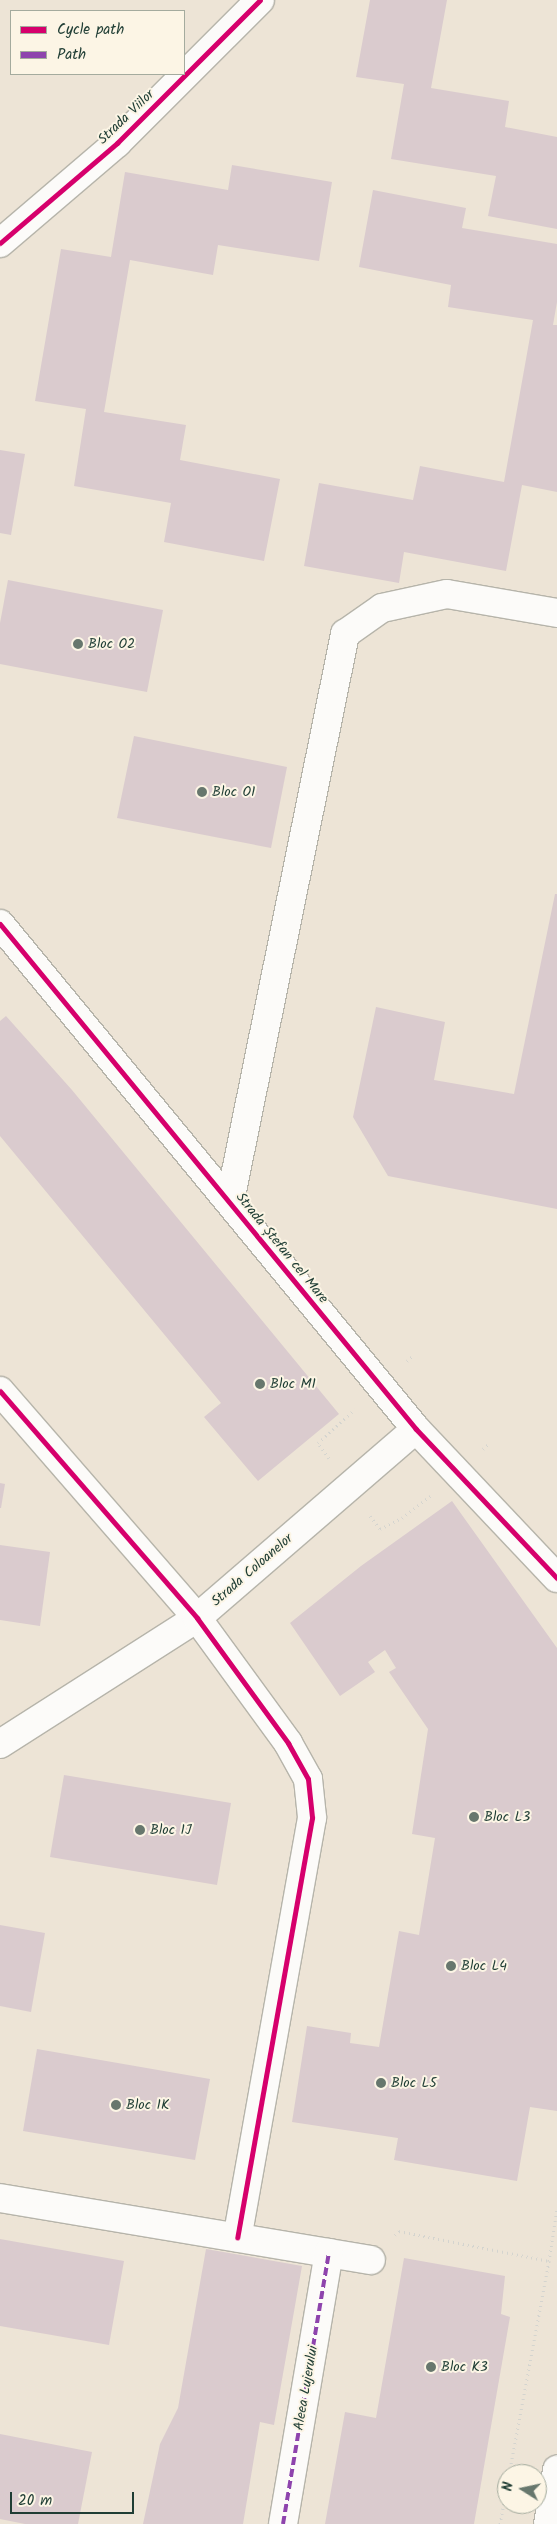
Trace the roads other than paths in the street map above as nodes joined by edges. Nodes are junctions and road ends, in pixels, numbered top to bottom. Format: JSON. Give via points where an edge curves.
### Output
{"nodes":[{"id":1,"x":260,"y":0,"type":"edge"},
{"id":2,"x":0,"y":242,"type":"edge"},
{"id":3,"x":557,"y":613,"type":"edge"},
{"id":4,"x":0,"y":924,"type":"edge"},
{"id":5,"x":230,"y":1201,"type":"junction"},
{"id":6,"x":0,"y":1391,"type":"edge"},
{"id":7,"x":416,"y":1429,"type":"junction"},
{"id":8,"x":557,"y":1578,"type":"edge"},
{"id":9,"x":197,"y":1618,"type":"junction"},
{"id":10,"x":0,"y":1744,"type":"edge"},
{"id":11,"x":0,"y":2198,"type":"edge"},
{"id":12,"x":237,"y":2237,"type":"junction"},
{"id":13,"x":329,"y":2253,"type":"junction"},
{"id":14,"x":371,"y":2260,"type":"road end"},
{"id":15,"x":557,"y":2470,"type":"edge"},
{"id":16,"x":284,"y":2524,"type":"edge"},
{"id":17,"x":548,"y":2524,"type":"edge"}],
"edges":[{"from":1,"to":2,"type":"street","name":"Strada Viilor","via":[[117,143]]},
{"from":3,"to":5,"type":"street","via":[[447,594],[382,608],[345,634]]},
{"from":4,"to":5,"type":"street","name":"Strada Ștefan cel Mare"},
{"from":5,"to":7,"type":"street","name":"Strada Ștefan cel Mare"},
{"from":6,"to":9,"type":"street"},
{"from":7,"to":8,"type":"street","name":"Strada Ștefan cel Mare"},
{"from":7,"to":9,"type":"street","name":"Strada Coloanelor"},
{"from":9,"to":10,"type":"street","name":"Strada Coloanelor"},
{"from":9,"to":12,"type":"street","via":[[288,1743],[308,1779],[312,1818]]},
{"from":11,"to":12,"type":"street"},
{"from":12,"to":13,"type":"street"},
{"from":13,"to":14,"type":"street"},
{"from":13,"to":16,"type":"street","name":"Aleea Lujerului"},
{"from":15,"to":17,"type":"street"}]}
